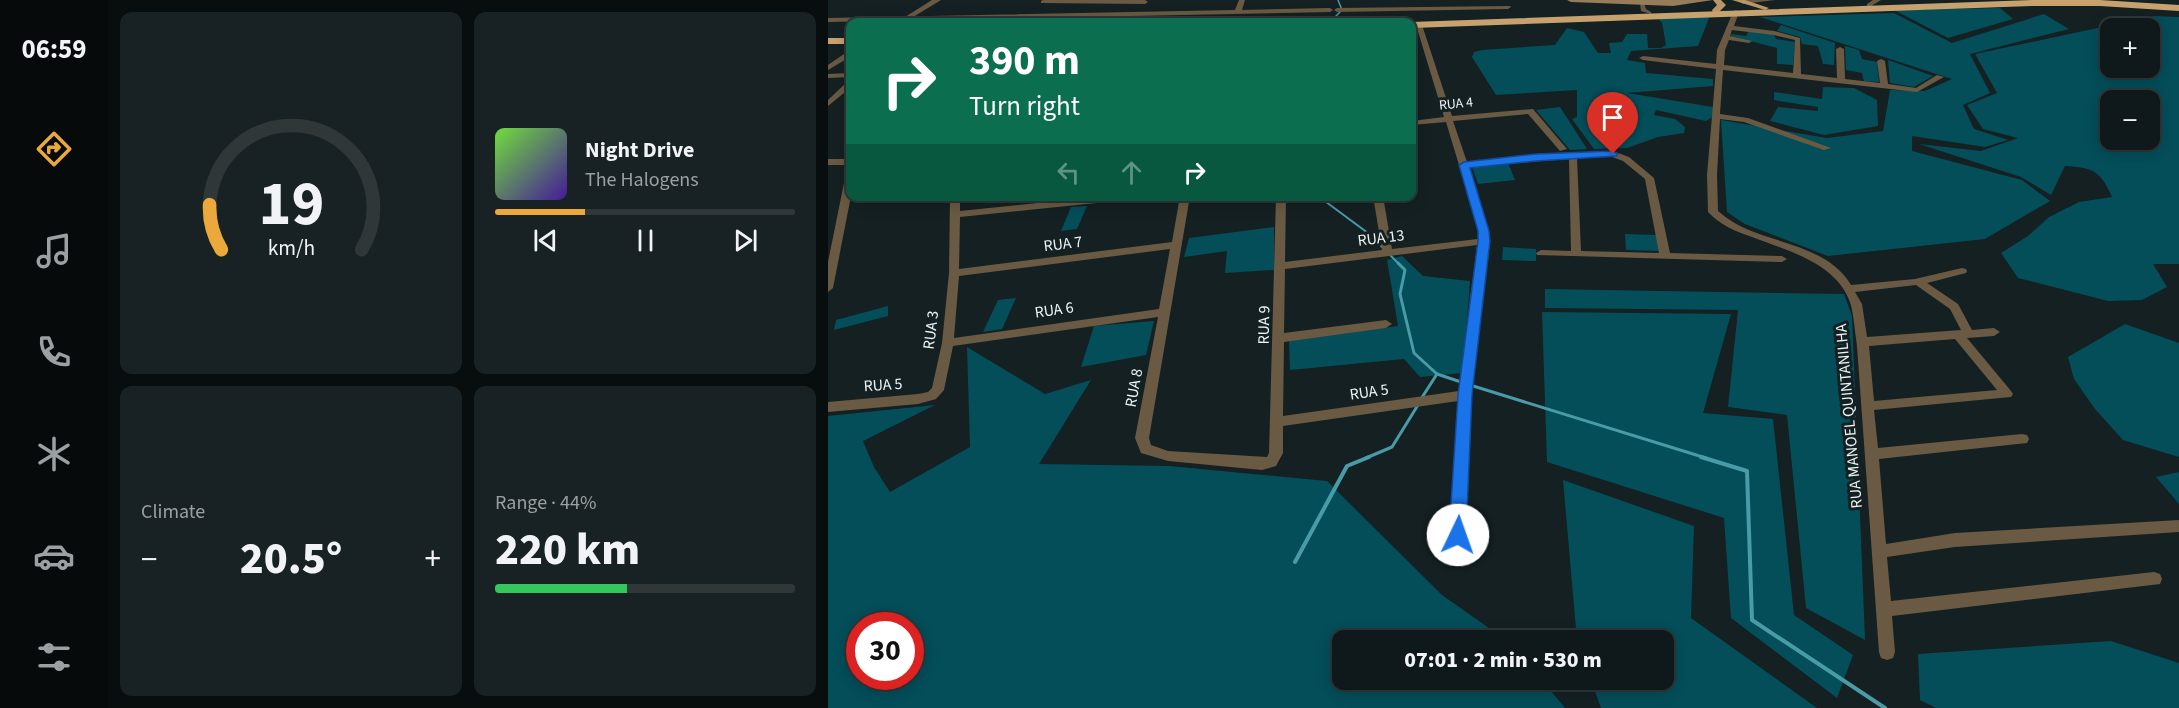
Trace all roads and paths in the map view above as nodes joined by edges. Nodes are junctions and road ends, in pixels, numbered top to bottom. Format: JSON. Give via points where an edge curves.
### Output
{"nodes":[{"id":1,"x":937,"y":0,"type":"edge"},
{"id":2,"x":1242,"y":0,"type":"edge"},
{"id":3,"x":1381,"y":0,"type":"edge"},
{"id":4,"x":1571,"y":0,"type":"edge"},
{"id":5,"x":1709,"y":0,"type":"edge"},
{"id":6,"x":1772,"y":0,"type":"edge"},
{"id":7,"x":2011,"y":0,"type":"edge"},
{"id":8,"x":1146,"y":1,"type":"edge"},
{"id":9,"x":1740,"y":1,"type":"edge"},
{"id":10,"x":1043,"y":2,"type":"dead end"},
{"id":11,"x":1874,"y":2,"type":"edge"},
{"id":12,"x":1508,"y":3,"type":"edge"},
{"id":13,"x":1717,"y":5,"type":"edge"},
{"id":14,"x":2179,"y":7,"type":"edge"},
{"id":15,"x":1765,"y":8,"type":"junction"},
{"id":16,"x":1389,"y":9,"type":"junction"},
{"id":17,"x":1644,"y":10,"type":"junction"},
{"id":18,"x":1238,"y":12,"type":"junction"},
{"id":19,"x":1736,"y":12,"type":"junction"},
{"id":20,"x":1144,"y":14,"type":"junction"},
{"id":21,"x":908,"y":18,"type":"edge"},
{"id":22,"x":1006,"y":18,"type":"edge"},
{"id":23,"x":1142,"y":18,"type":"edge"},
{"id":24,"x":1508,"y":19,"type":"junction"},
{"id":25,"x":828,"y":20,"type":"edge"},
{"id":26,"x":846,"y":20,"type":"edge"},
{"id":27,"x":1416,"y":21,"type":"edge"},
{"id":28,"x":1416,"y":27,"type":"edge"},
{"id":29,"x":1416,"y":30,"type":"edge"},
{"id":30,"x":1728,"y":32,"type":"junction"},
{"id":31,"x":846,"y":39,"type":"edge"},
{"id":32,"x":828,"y":40,"type":"edge"},
{"id":33,"x":1749,"y":41,"type":"dead end"},
{"id":34,"x":1840,"y":49,"type":"dead end"},
{"id":35,"x":846,"y":57,"type":"edge"},
{"id":36,"x":1643,"y":58,"type":"dead end"},
{"id":37,"x":1881,"y":61,"type":"dead end"},
{"id":38,"x":1720,"y":66,"type":"junction"},
{"id":39,"x":828,"y":68,"type":"edge"},
{"id":40,"x":1797,"y":74,"type":"junction"},
{"id":41,"x":846,"y":75,"type":"edge"},
{"id":42,"x":828,"y":76,"type":"edge"},
{"id":43,"x":1940,"y":77,"type":"dead end"},
{"id":44,"x":1841,"y":80,"type":"junction"},
{"id":45,"x":1884,"y":85,"type":"junction"},
{"id":46,"x":846,"y":88,"type":"edge"},
{"id":47,"x":828,"y":104,"type":"edge"},
{"id":48,"x":1717,"y":116,"type":"junction"},
{"id":49,"x":1447,"y":119,"type":"junction"},
{"id":50,"x":1416,"y":123,"type":"edge"},
{"id":51,"x":1827,"y":148,"type":"dead end"},
{"id":52,"x":1563,"y":149,"type":"dead end"},
{"id":53,"x":1573,"y":156,"type":"junction"},
{"id":54,"x":828,"y":162,"type":"edge"},
{"id":55,"x":846,"y":162,"type":"edge"},
{"id":56,"x":1464,"y":165,"type":"junction"},
{"id":57,"x":846,"y":198,"type":"edge"},
{"id":58,"x":955,"y":201,"type":"edge"},
{"id":59,"x":1087,"y":201,"type":"edge"},
{"id":60,"x":1184,"y":201,"type":"edge"},
{"id":61,"x":1281,"y":201,"type":"edge"},
{"id":62,"x":1379,"y":201,"type":"edge"},
{"id":63,"x":954,"y":215,"type":"junction"},
{"id":64,"x":1484,"y":241,"type":"junction"},
{"id":65,"x":1176,"y":245,"type":"junction"},
{"id":66,"x":1387,"y":252,"type":"junction"},
{"id":67,"x":1541,"y":253,"type":"dead end"},
{"id":68,"x":1576,"y":254,"type":"junction"},
{"id":69,"x":1665,"y":255,"type":"junction"},
{"id":70,"x":1782,"y":259,"type":"dead end"},
{"id":71,"x":1281,"y":266,"type":"junction"},
{"id":72,"x":1962,"y":271,"type":"dead end"},
{"id":73,"x":954,"y":273,"type":"junction"},
{"id":74,"x":1919,"y":282,"type":"junction"},
{"id":75,"x":828,"y":288,"type":"edge"},
{"id":76,"x":1848,"y":289,"type":"junction"},
{"id":77,"x":1165,"y":312,"type":"junction"},
{"id":78,"x":1386,"y":324,"type":"dead end"},
{"id":79,"x":1994,"y":332,"type":"dead end"},
{"id":80,"x":1964,"y":334,"type":"junction"},
{"id":81,"x":1280,"y":338,"type":"junction"},
{"id":82,"x":1862,"y":342,"type":"junction"},
{"id":83,"x":948,"y":343,"type":"junction"},
{"id":84,"x":1466,"y":387,"type":"junction"},
{"id":85,"x":938,"y":390,"type":"joint"},
{"id":86,"x":1868,"y":406,"type":"junction"},
{"id":87,"x":828,"y":407,"type":"edge"},
{"id":88,"x":1277,"y":422,"type":"junction"},
{"id":89,"x":2022,"y":439,"type":"dead end"},
{"id":90,"x":1276,"y":453,"type":"joint"},
{"id":91,"x":1871,"y":454,"type":"junction"},
{"id":92,"x":2179,"y":526,"type":"edge"},
{"id":93,"x":1879,"y":552,"type":"junction"},
{"id":94,"x":1457,"y":558,"type":"dead end"},
{"id":95,"x":2154,"y":579,"type":"dead end"},
{"id":96,"x":1884,"y":609,"type":"junction"},
{"id":97,"x":1887,"y":652,"type":"dead end"}],
"edges":[{"from":1,"to":21,"type":"street"},
{"from":2,"to":18,"type":"street"},
{"from":3,"to":16,"type":"street"},
{"from":4,"to":17,"type":"main road"},
{"from":5,"to":17,"type":"main road"},
{"from":6,"to":9,"type":"street"},
{"from":7,"to":11,"type":"highway"},
{"from":8,"to":10,"type":"street"},
{"from":8,"to":20,"type":"street"},
{"from":9,"to":15,"type":"main road"},
{"from":11,"to":15,"type":"highway"},
{"from":12,"to":16,"type":"street"},
{"from":12,"to":24,"type":"street"},
{"from":13,"to":15,"type":"highway"},
{"from":13,"to":17,"type":"highway"},
{"from":14,"to":19,"type":"highway","via":[[2021,3]]},
{"from":16,"to":18,"type":"street"},
{"from":17,"to":24,"type":"highway"},
{"from":18,"to":20,"type":"street"},
{"from":19,"to":28,"type":"highway"},
{"from":19,"to":30,"type":"street","name":"RUA MANOEL QUINTANILHA"},
{"from":20,"to":22,"type":"street"},
{"from":20,"to":23,"type":"street"},
{"from":24,"to":27,"type":"highway"},
{"from":25,"to":26,"type":"street"},
{"from":29,"to":49,"type":"street"},
{"from":30,"to":33,"type":"street"},
{"from":30,"to":38,"type":"street","name":"RUA MANOEL QUINTANILHA"},
{"from":30,"to":40,"type":"street","via":[[1774,33],[1798,39]]},
{"from":31,"to":32,"type":"highway"},
{"from":34,"to":44,"type":"street"},
{"from":35,"to":39,"type":"street"},
{"from":36,"to":38,"type":"street"},
{"from":37,"to":45,"type":"street"},
{"from":38,"to":40,"type":"street"},
{"from":38,"to":48,"type":"street","name":"RUA MANOEL QUINTANILHA"},
{"from":40,"to":44,"type":"street"},
{"from":41,"to":42,"type":"street"},
{"from":43,"to":45,"type":"street","via":[[1917,90]]},
{"from":44,"to":45,"type":"street"},
{"from":46,"to":47,"type":"street"},
{"from":48,"to":51,"type":"street","via":[[1745,120]]},
{"from":48,"to":76,"type":"street","name":"RUA MANOEL QUINTANILHA","via":[[1713,212],[1730,225],[1820,260]]},
{"from":49,"to":50,"type":"street","name":"RUA 4"},
{"from":49,"to":52,"type":"street","name":"RUA 4","via":[[1530,111]]},
{"from":49,"to":56,"type":"street"},
{"from":53,"to":56,"type":"street"},
{"from":53,"to":68,"type":"street"},
{"from":53,"to":69,"type":"street","via":[[1617,155],[1646,174]]},
{"from":54,"to":55,"type":"street"},
{"from":56,"to":64,"type":"street"},
{"from":57,"to":75,"type":"street"},
{"from":58,"to":63,"type":"street","name":"RUA 3"},
{"from":59,"to":63,"type":"street"},
{"from":60,"to":65,"type":"street","name":"RUA 8"},
{"from":61,"to":71,"type":"street","name":"RUA 9"},
{"from":62,"to":66,"type":"street"},
{"from":63,"to":73,"type":"street","name":"RUA 3"},
{"from":64,"to":66,"type":"street","name":"RUA 13"},
{"from":64,"to":84,"type":"street"},
{"from":65,"to":73,"type":"street","name":"RUA 7"},
{"from":65,"to":77,"type":"street","name":"RUA 8"},
{"from":66,"to":71,"type":"street","name":"RUA 13"},
{"from":67,"to":68,"type":"street"},
{"from":68,"to":69,"type":"street"},
{"from":69,"to":70,"type":"street"},
{"from":71,"to":81,"type":"street","name":"RUA 9"},
{"from":72,"to":74,"type":"street"},
{"from":73,"to":83,"type":"street","name":"RUA 3"},
{"from":74,"to":76,"type":"street"},
{"from":74,"to":80,"type":"street","via":[[1954,307]]},
{"from":76,"to":82,"type":"street","name":"RUA MANOEL QUINTANILHA","via":[[1856,304]]},
{"from":77,"to":83,"type":"street","name":"RUA 6"},
{"from":77,"to":90,"type":"street","name":"RUA 8","via":[[1142,438],[1146,449],[1168,456],[1262,465],[1271,462]]},
{"from":78,"to":81,"type":"street"},
{"from":79,"to":80,"type":"street"},
{"from":80,"to":82,"type":"street"},
{"from":80,"to":86,"type":"street","via":[[2007,394]]},
{"from":81,"to":88,"type":"street","name":"RUA 9"},
{"from":82,"to":86,"type":"street","name":"RUA MANOEL QUINTANILHA"},
{"from":83,"to":85,"type":"street","name":"RUA 3"},
{"from":84,"to":88,"type":"street","name":"RUA 5"},
{"from":84,"to":94,"type":"street"},
{"from":85,"to":87,"type":"street","name":"RUA 5","via":[[932,396],[918,399]]},
{"from":86,"to":91,"type":"street","name":"RUA MANOEL QUINTANILHA"},
{"from":88,"to":90,"type":"street","name":"RUA 9"},
{"from":89,"to":91,"type":"street"},
{"from":91,"to":93,"type":"street","name":"RUA MANOEL QUINTANILHA"},
{"from":92,"to":93,"type":"street","via":[[1955,540]]},
{"from":93,"to":96,"type":"street","name":"RUA MANOEL QUINTANILHA"},
{"from":95,"to":96,"type":"street"},
{"from":96,"to":97,"type":"street","name":"RUA MANOEL QUINTANILHA"}]}
